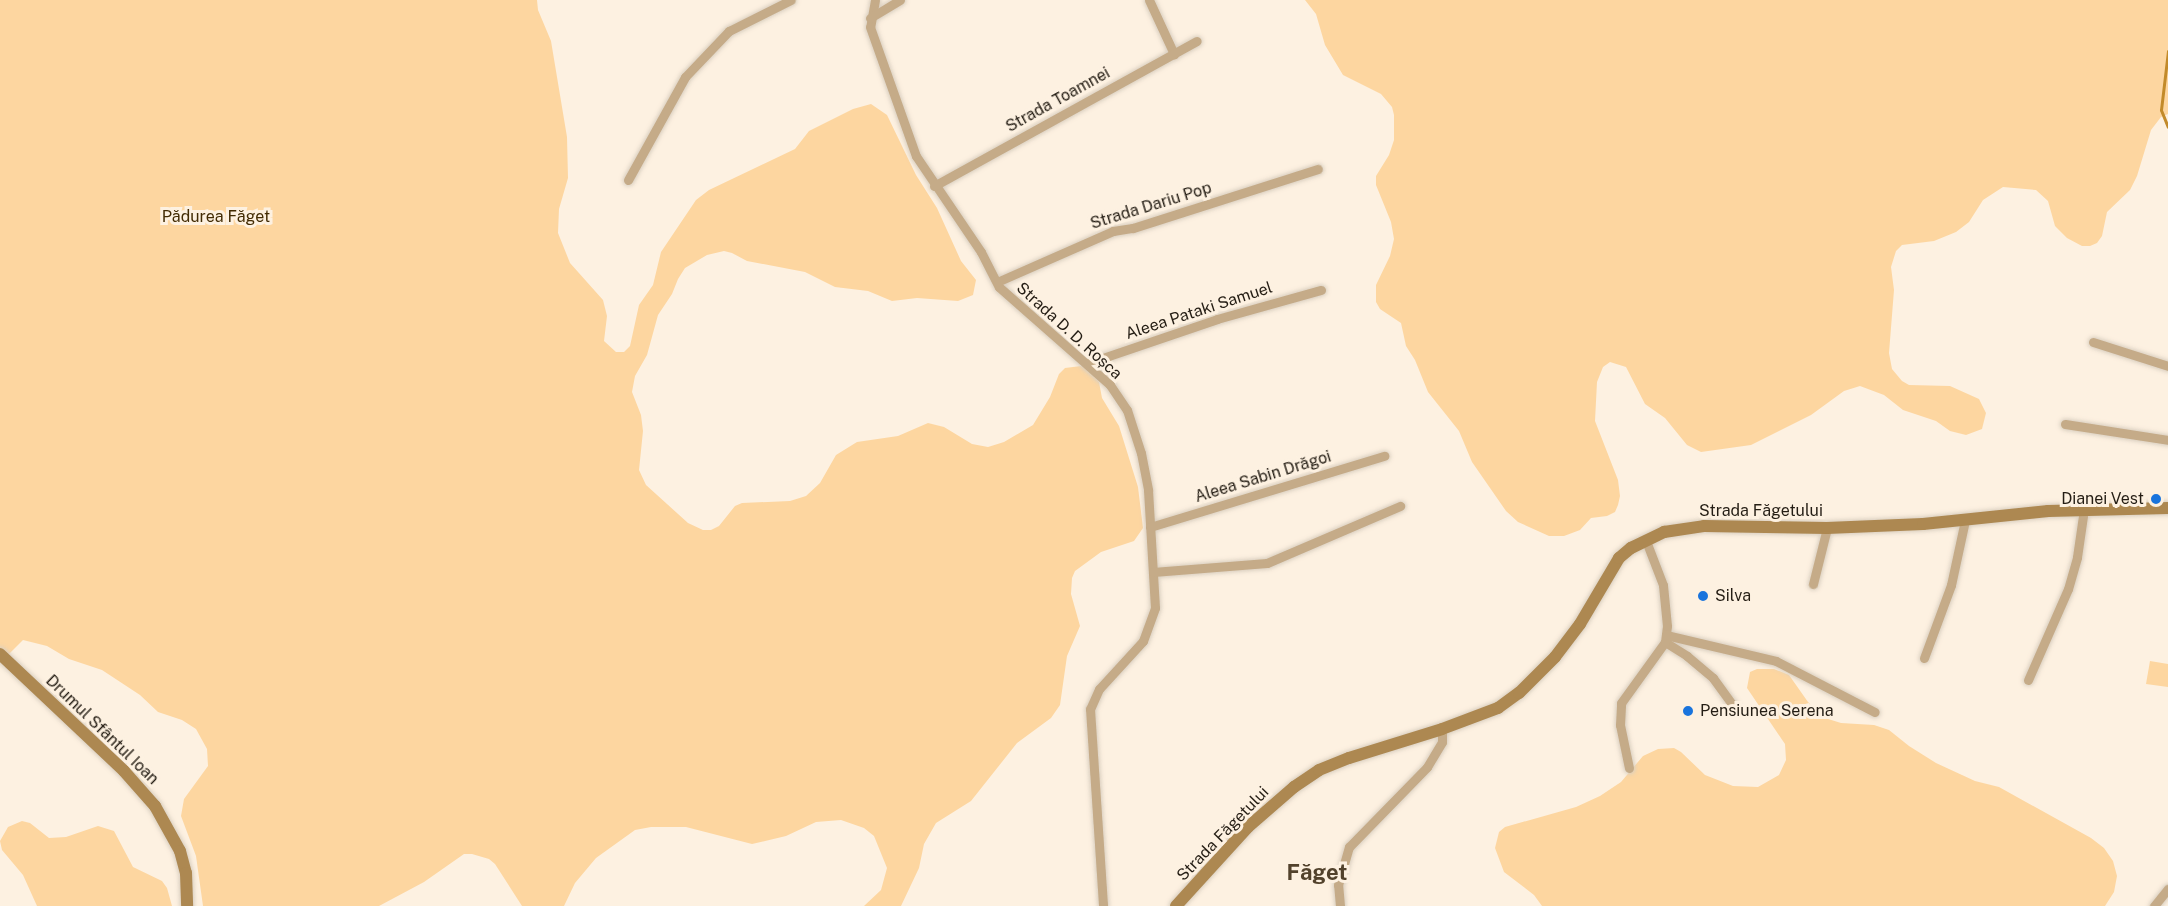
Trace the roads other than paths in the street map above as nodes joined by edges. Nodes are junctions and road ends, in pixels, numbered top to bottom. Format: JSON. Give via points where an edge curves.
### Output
{"nodes":[{"id":1,"x":791,"y":0,"type":"edge"},
{"id":2,"x":875,"y":0,"type":"edge"},
{"id":3,"x":900,"y":0,"type":"edge"},
{"id":4,"x":1149,"y":0,"type":"edge"},
{"id":5,"x":870,"y":18,"type":"junction"},
{"id":6,"x":1197,"y":41,"type":"dead end"},
{"id":7,"x":1174,"y":54,"type":"junction"},
{"id":8,"x":1318,"y":169,"type":"dead end"},
{"id":9,"x":628,"y":180,"type":"dead end"},
{"id":10,"x":934,"y":186,"type":"junction"},
{"id":11,"x":997,"y":282,"type":"junction"},
{"id":12,"x":1321,"y":290,"type":"dead end"},
{"id":13,"x":2093,"y":342,"type":"dead end"},
{"id":14,"x":1088,"y":363,"type":"junction"},
{"id":15,"x":2168,"y":366,"type":"edge"},
{"id":16,"x":2065,"y":424,"type":"dead end"},
{"id":17,"x":2168,"y":440,"type":"edge"},
{"id":18,"x":1384,"y":456,"type":"dead end"},
{"id":19,"x":1400,"y":506,"type":"dead end"},
{"id":20,"x":2168,"y":508,"type":"edge"},
{"id":21,"x":2084,"y":509,"type":"junction"},
{"id":22,"x":1965,"y":520,"type":"junction"},
{"id":23,"x":1150,"y":527,"type":"junction"},
{"id":24,"x":1827,"y":528,"type":"junction"},
{"id":25,"x":1646,"y":540,"type":"junction"},
{"id":26,"x":1153,"y":572,"type":"junction"},
{"id":27,"x":1813,"y":584,"type":"dead end"},
{"id":28,"x":1665,"y":639,"type":"junction"},
{"id":29,"x":0,"y":654,"type":"edge"},
{"id":30,"x":1924,"y":658,"type":"dead end"},
{"id":31,"x":2028,"y":680,"type":"dead end"},
{"id":32,"x":1735,"y":708,"type":"dead end"},
{"id":33,"x":1875,"y":712,"type":"dead end"},
{"id":34,"x":1442,"y":729,"type":"junction"},
{"id":35,"x":1629,"y":768,"type":"dead end"},
{"id":36,"x":2168,"y":889,"type":"edge"},
{"id":37,"x":187,"y":906,"type":"edge"},
{"id":38,"x":1103,"y":906,"type":"edge"},
{"id":39,"x":1176,"y":906,"type":"edge"},
{"id":40,"x":1340,"y":906,"type":"edge"},
{"id":41,"x":2154,"y":906,"type":"edge"}],
"edges":[{"from":1,"to":9,"type":"street","via":[[729,31],[685,77]]},
{"from":2,"to":5,"type":"street","name":"Strada D. D. Roșca"},
{"from":3,"to":5,"type":"street"},
{"from":4,"to":7,"type":"street"},
{"from":5,"to":10,"type":"street","name":"Strada D. D. Roșca","via":[[916,156]]},
{"from":6,"to":7,"type":"street","name":"Strada Toamnei"},
{"from":7,"to":10,"type":"street","name":"Strada Toamnei"},
{"from":8,"to":11,"type":"street","name":"Strada Dariu Pop","via":[[1113,231]]},
{"from":10,"to":11,"type":"street","name":"Strada D. D. Roșca","via":[[981,252]]},
{"from":11,"to":14,"type":"street","name":"Strada D. D. Roșca"},
{"from":12,"to":14,"type":"street","name":"Aleea Pataki Samuel","via":[[1217,319]]},
{"from":13,"to":15,"type":"street"},
{"from":14,"to":23,"type":"street","name":"Strada D. D. Roșca","via":[[1110,385],[1127,411],[1141,453]]},
{"from":16,"to":17,"type":"street"},
{"from":18,"to":23,"type":"street","name":"Aleea Sabin Drăgoi"},
{"from":19,"to":26,"type":"street","via":[[1267,563]]},
{"from":20,"to":21,"type":"main road","name":"Strada Făgetului"},
{"from":21,"to":22,"type":"main road","name":"Strada Făgetului"},
{"from":21,"to":31,"type":"street","via":[[2077,557],[2065,599]]},
{"from":22,"to":24,"type":"main road","name":"Strada Făgetului"},
{"from":22,"to":30,"type":"street","via":[[1951,585]]},
{"from":23,"to":26,"type":"street","name":"Strada D. D. Roșca"},
{"from":24,"to":25,"type":"main road","name":"Strada Făgetului","via":[[1704,526],[1664,532]]},
{"from":24,"to":27,"type":"street"},
{"from":25,"to":28,"type":"street","via":[[1663,585]]},
{"from":25,"to":34,"type":"main road","name":"Strada Făgetului","via":[[1619,558],[1569,638],[1525,688],[1498,708]]},
{"from":26,"to":38,"type":"street","name":"Strada D. D. Roșca","via":[[1155,609],[1143,641],[1099,689],[1090,709]]},
{"from":28,"to":32,"type":"street","via":[[1713,678]]},
{"from":28,"to":33,"type":"street","via":[[1776,661]]},
{"from":28,"to":35,"type":"street","via":[[1622,703],[1620,725]]},
{"from":29,"to":37,"type":"main road","name":"Drumul Sfântul Ioan","via":[[124,771],[155,806],[180,851],[186,873]]},
{"from":34,"to":39,"type":"main road","name":"Strada Făgetului","via":[[1349,758],[1307,778],[1248,827]]},
{"from":34,"to":40,"type":"street","via":[[1442,742],[1427,767],[1349,847],[1338,885]]},
{"from":36,"to":41,"type":"street"}]}
